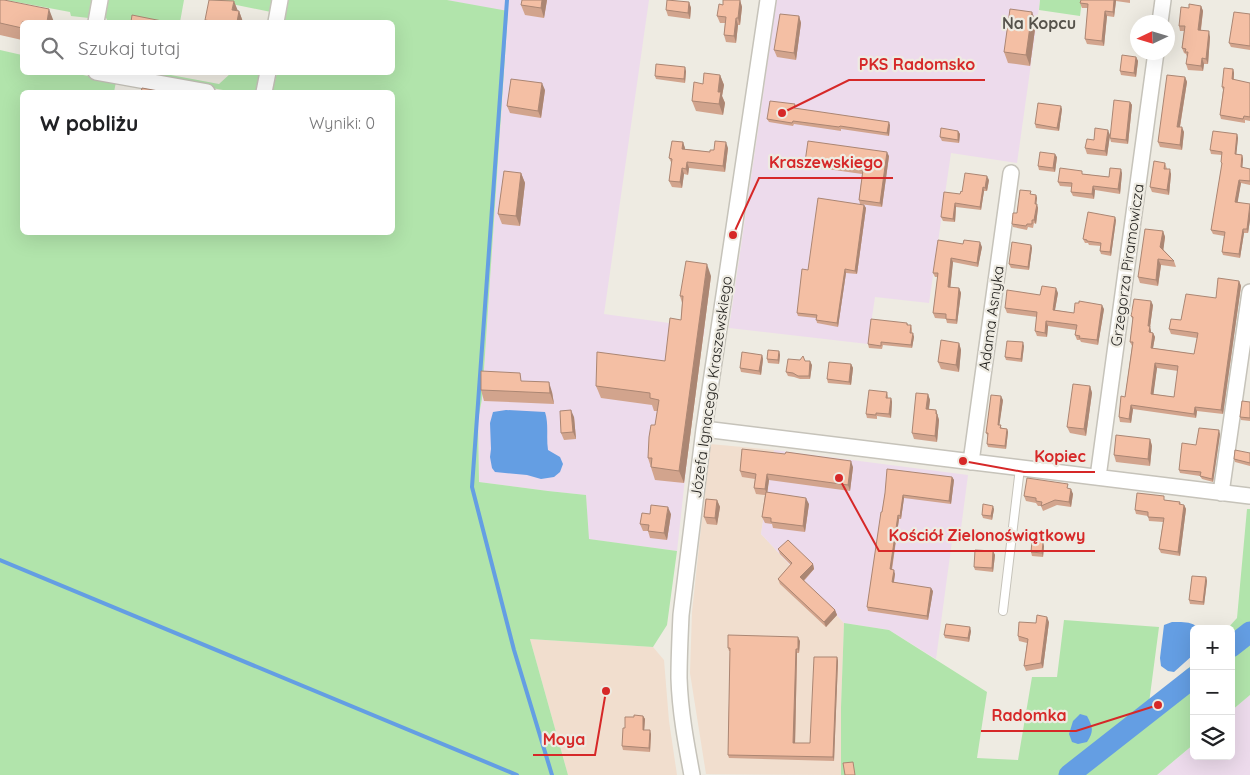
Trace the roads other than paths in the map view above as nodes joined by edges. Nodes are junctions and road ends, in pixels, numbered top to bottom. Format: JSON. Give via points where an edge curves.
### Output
{"nodes":[{"id":1,"x":100,"y":0,"type":"edge"},
{"id":2,"x":280,"y":0,"type":"edge"},
{"id":3,"x":768,"y":0,"type":"edge"},
{"id":4,"x":1163,"y":0,"type":"edge"},
{"id":5,"x":1161,"y":15,"type":"edge"},
{"id":6,"x":96,"y":20,"type":"edge"},
{"id":7,"x":276,"y":20,"type":"edge"},
{"id":8,"x":1155,"y":60,"type":"edge"},
{"id":9,"x":113,"y":75,"type":"edge"},
{"id":10,"x":267,"y":75,"type":"edge"},
{"id":11,"x":196,"y":90,"type":"edge"},
{"id":12,"x":264,"y":90,"type":"edge"},
{"id":13,"x":1011,"y":173,"type":"dead end"},
{"id":14,"x":1250,"y":292,"type":"edge"},
{"id":15,"x":704,"y":429,"type":"junction"},
{"id":16,"x":971,"y":462,"type":"junction"},
{"id":17,"x":1020,"y":468,"type":"junction"},
{"id":18,"x":1098,"y":477,"type":"junction"},
{"id":19,"x":1221,"y":493,"type":"junction"},
{"id":20,"x":1250,"y":496,"type":"edge"},
{"id":21,"x":1003,"y":610,"type":"dead end"},
{"id":22,"x":692,"y":775,"type":"edge"}],
"edges":[{"from":1,"to":6,"type":"street"},
{"from":2,"to":7,"type":"street"},
{"from":3,"to":15,"type":"street","name":"Józefa Ignacego Kraszewskiego"},
{"from":4,"to":5,"type":"street"},
{"from":8,"to":18,"type":"street","name":"Grzegorza Piramowicza"},
{"from":9,"to":11,"type":"street"},
{"from":10,"to":12,"type":"street"},
{"from":13,"to":16,"type":"street","name":"Adama Asnyka"},
{"from":14,"to":19,"type":"street"},
{"from":15,"to":16,"type":"street"},
{"from":15,"to":22,"type":"street","name":"Józefa Ignacego Kraszewskiego","via":[[679,646],[685,740]]},
{"from":16,"to":17,"type":"street"},
{"from":17,"to":18,"type":"street"},
{"from":17,"to":21,"type":"lane"},
{"from":18,"to":19,"type":"street"},
{"from":19,"to":20,"type":"street"}]}
